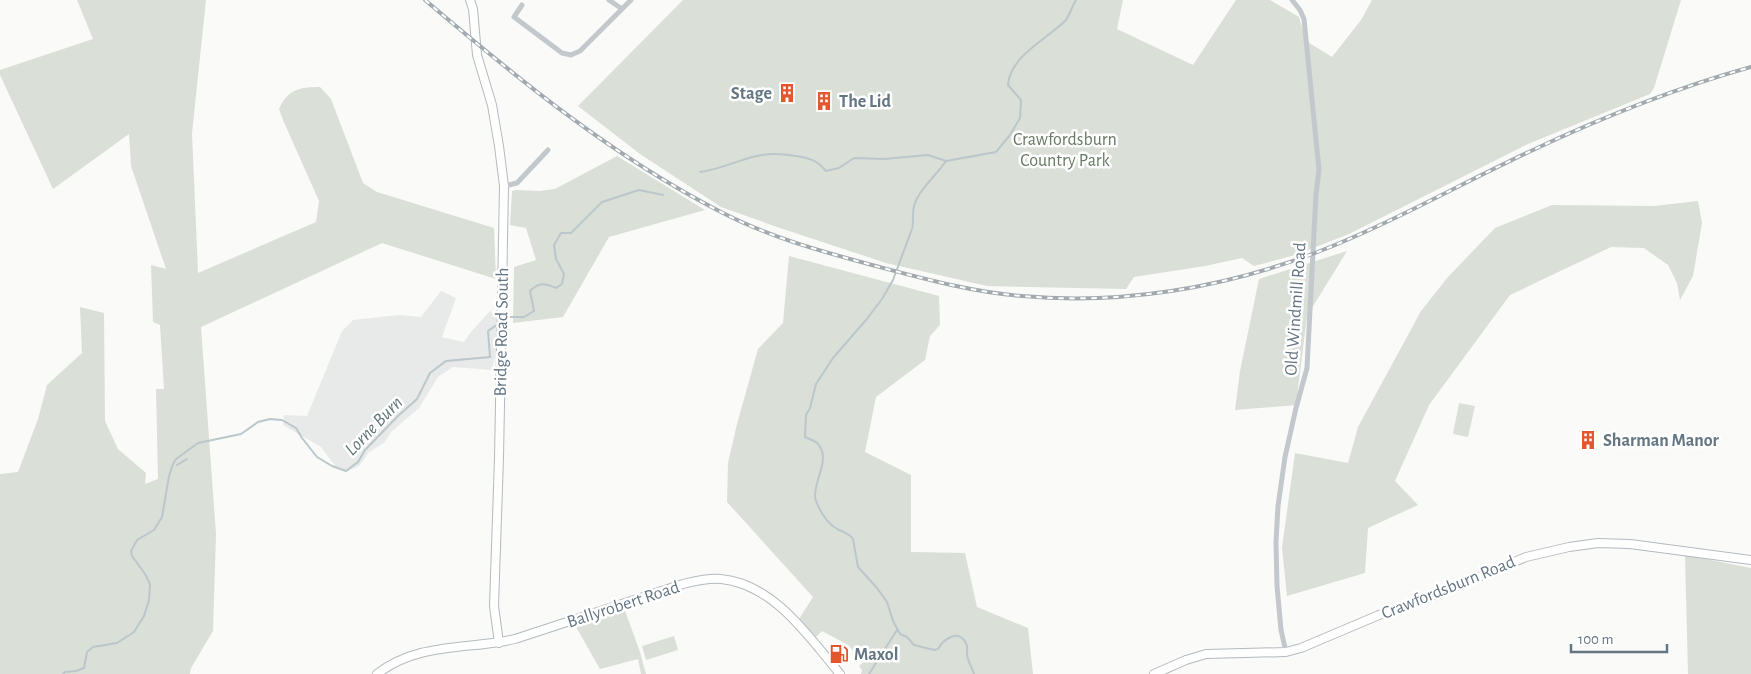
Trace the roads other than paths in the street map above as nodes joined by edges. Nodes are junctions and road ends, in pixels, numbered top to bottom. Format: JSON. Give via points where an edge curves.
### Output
{"nodes":[{"id":1,"x":470,"y":0,"type":"edge"},
{"id":2,"x":610,"y":0,"type":"edge"},
{"id":3,"x":632,"y":0,"type":"edge"},
{"id":4,"x":1292,"y":0,"type":"edge"},
{"id":5,"x":522,"y":5,"type":"dead end"},
{"id":6,"x":622,"y":9,"type":"junction"},
{"id":7,"x":548,"y":150,"type":"dead end"},
{"id":8,"x":504,"y":186,"type":"junction"},
{"id":9,"x":1751,"y":560,"type":"edge"},
{"id":10,"x":499,"y":642,"type":"junction"},
{"id":11,"x":1286,"y":652,"type":"junction"},
{"id":12,"x":377,"y":674,"type":"edge"},
{"id":13,"x":840,"y":674,"type":"edge"},
{"id":14,"x":1154,"y":674,"type":"edge"}],
"edges":[{"from":1,"to":8,"type":"main road","name":"Bridge Road South","via":[[477,55],[500,146]]},
{"from":2,"to":6,"type":"street"},
{"from":3,"to":6,"type":"street"},
{"from":4,"to":11,"type":"street","name":"Old Windmill Road","via":[[1304,19],[1319,170],[1307,368],[1286,451],[1278,506],[1277,586]]},
{"from":5,"to":6,"type":"street","via":[[514,17],[571,55],[580,51]]},
{"from":7,"to":8,"type":"street","via":[[517,183]]},
{"from":8,"to":10,"type":"main road","name":"Bridge Road South","via":[[494,606]]},
{"from":9,"to":11,"type":"main road","name":"Crawfordsburn Road","via":[[1612,543],[1584,544],[1526,556]]},
{"from":10,"to":12,"type":"main road","name":"Ballyrobert Road","via":[[432,649],[400,660]]},
{"from":10,"to":13,"type":"main road","name":"Ballyrobert Road","via":[[683,584],[720,579],[753,588],[769,598],[804,631]]},
{"from":11,"to":14,"type":"main road","name":"Crawfordsburn Road","via":[[1206,654]]}]}
